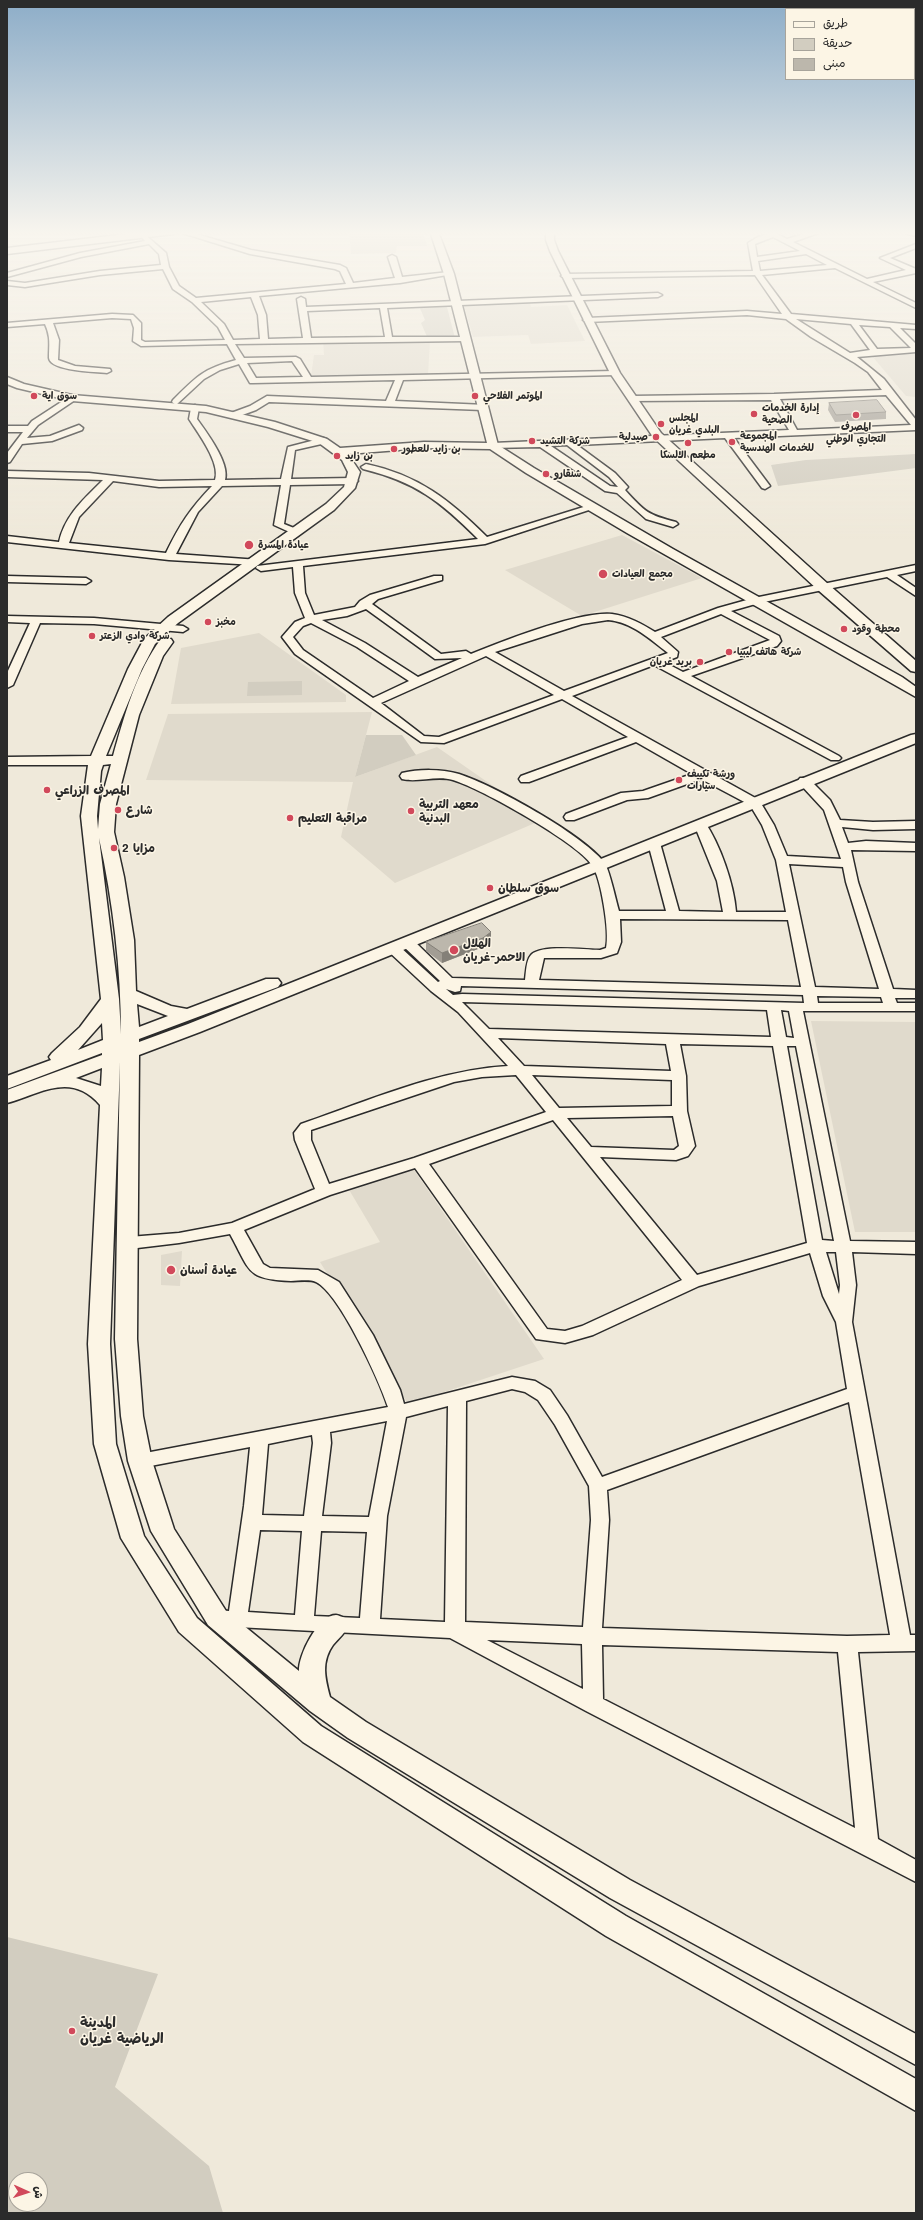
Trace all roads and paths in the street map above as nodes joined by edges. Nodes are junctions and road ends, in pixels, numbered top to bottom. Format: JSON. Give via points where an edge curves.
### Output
{"nodes":[{"id":1,"x":53,"y":335,"type":"edge"},
{"id":2,"x":138,"y":335,"type":"edge"},
{"id":3,"x":226,"y":335,"type":"edge"},
{"id":4,"x":264,"y":335,"type":"edge"},
{"id":5,"x":307,"y":335,"type":"edge"},
{"id":6,"x":388,"y":335,"type":"edge"},
{"id":7,"x":464,"y":335,"type":"edge"},
{"id":8,"x":595,"y":335,"type":"edge"},
{"id":9,"x":815,"y":335,"type":"edge"},
{"id":10,"x":863,"y":335,"type":"edge"},
{"id":11,"x":902,"y":335,"type":"edge"},
{"id":12,"x":465,"y":339,"type":"junction"},
{"id":13,"x":308,"y":340,"type":"junction"},
{"id":14,"x":389,"y":340,"type":"junction"},
{"id":15,"x":264,"y":341,"type":"junction"},
{"id":16,"x":230,"y":342,"type":"junction"},
{"id":17,"x":916,"y":349,"type":"edge"},
{"id":18,"x":875,"y":352,"type":"junction"},
{"id":19,"x":848,"y":356,"type":"junction"},
{"id":20,"x":240,"y":361,"type":"junction"},
{"id":21,"x":107,"y":371,"type":"dead end"},
{"id":22,"x":7,"y":372,"type":"edge"},
{"id":23,"x":615,"y":373,"type":"junction"},
{"id":24,"x":476,"y":376,"type":"junction"},
{"id":25,"x":400,"y":377,"type":"junction"},
{"id":26,"x":308,"y":379,"type":"junction"},
{"id":27,"x":7,"y":380,"type":"edge"},
{"id":28,"x":253,"y":381,"type":"junction"},
{"id":29,"x":325,"y":390,"type":"junction"},
{"id":30,"x":888,"y":392,"type":"junction"},
{"id":31,"x":774,"y":397,"type":"junction"},
{"id":32,"x":72,"y":398,"type":"junction"},
{"id":33,"x":267,"y":399,"type":"junction"},
{"id":34,"x":633,"y":399,"type":"junction"},
{"id":35,"x":176,"y":402,"type":"junction"},
{"id":36,"x":388,"y":405,"type":"junction"},
{"id":37,"x":483,"y":407,"type":"junction"},
{"id":38,"x":195,"y":408,"type":"junction"},
{"id":39,"x":239,"y":414,"type":"junction"},
{"id":40,"x":915,"y":424,"type":"edge"},
{"id":41,"x":79,"y":428,"type":"dead end"},
{"id":42,"x":7,"y":429,"type":"edge"},
{"id":43,"x":28,"y":429,"type":"junction"},
{"id":44,"x":793,"y":431,"type":"junction"},
{"id":45,"x":489,"y":433,"type":"junction"},
{"id":46,"x":728,"y":436,"type":"junction"},
{"id":47,"x":659,"y":437,"type":"junction"},
{"id":48,"x":19,"y":442,"type":"junction"},
{"id":49,"x":569,"y":443,"type":"junction"},
{"id":50,"x":542,"y":444,"type":"junction"},
{"id":51,"x":459,"y":445,"type":"junction"},
{"id":52,"x":493,"y":446,"type":"junction"},
{"id":53,"x":391,"y":447,"type":"junction"},
{"id":54,"x":341,"y":448,"type":"junction"},
{"id":55,"x":7,"y":460,"type":"edge"},
{"id":56,"x":365,"y":465,"type":"junction"},
{"id":57,"x":7,"y":474,"type":"edge"},
{"id":58,"x":110,"y":479,"type":"junction"},
{"id":59,"x":353,"y":481,"type":"junction"},
{"id":60,"x":285,"y":482,"type":"junction"},
{"id":61,"x":219,"y":484,"type":"junction"},
{"id":62,"x":765,"y":486,"type":"dead end"},
{"id":63,"x":620,"y":490,"type":"junction"},
{"id":64,"x":592,"y":507,"type":"junction"},
{"id":65,"x":673,"y":524,"type":"dead end"},
{"id":66,"x":296,"y":532,"type":"junction"},
{"id":67,"x":7,"y":539,"type":"edge"},
{"id":68,"x":486,"y":541,"type":"junction"},
{"id":69,"x":64,"y":546,"type":"junction"},
{"id":70,"x":168,"y":556,"type":"junction"},
{"id":71,"x":298,"y":564,"type":"junction"},
{"id":72,"x":258,"y":565,"type":"junction"},
{"id":73,"x":916,"y":568,"type":"edge"},
{"id":74,"x":889,"y":574,"type":"junction"},
{"id":75,"x":438,"y":578,"type":"dead end"},
{"id":76,"x":7,"y":579,"type":"edge"},
{"id":77,"x":86,"y":581,"type":"dead end"},
{"id":78,"x":823,"y":587,"type":"junction"},
{"id":79,"x":916,"y":593,"type":"edge"},
{"id":80,"x":758,"y":600,"type":"junction"},
{"id":81,"x":364,"y":603,"type":"junction"},
{"id":82,"x":722,"y":610,"type":"junction"},
{"id":83,"x":7,"y":619,"type":"edge"},
{"id":84,"x":311,"y":619,"type":"junction"},
{"id":85,"x":36,"y":620,"type":"junction"},
{"id":86,"x":178,"y":625,"type":"junction"},
{"id":87,"x":655,"y":636,"type":"junction"},
{"id":88,"x":483,"y":653,"type":"junction"},
{"id":89,"x":655,"y":661,"type":"junction"},
{"id":90,"x":916,"y":668,"type":"edge"},
{"id":91,"x":684,"y":675,"type":"junction"},
{"id":92,"x":916,"y":676,"type":"edge"},
{"id":93,"x":898,"y":680,"type":"junction"},
{"id":94,"x":416,"y":681,"type":"junction"},
{"id":95,"x":7,"y":685,"type":"edge"},
{"id":96,"x":916,"y":693,"type":"edge"},
{"id":97,"x":564,"y":696,"type":"junction"},
{"id":98,"x":372,"y":702,"type":"junction"},
{"id":99,"x":916,"y":726,"type":"edge"},
{"id":100,"x":639,"y":737,"type":"junction"},
{"id":101,"x":916,"y":738,"type":"edge"},
{"id":102,"x":835,"y":758,"type":"junction"},
{"id":103,"x":7,"y":761,"type":"edge"},
{"id":104,"x":117,"y":765,"type":"junction"},
{"id":105,"x":95,"y":766,"type":"junction"},
{"id":106,"x":7,"y":768,"type":"edge"},
{"id":107,"x":702,"y":775,"type":"junction"},
{"id":108,"x":406,"y":776,"type":"dead end"},
{"id":109,"x":809,"y":776,"type":"junction"},
{"id":110,"x":525,"y":779,"type":"dead end"},
{"id":111,"x":748,"y":799,"type":"junction"},
{"id":112,"x":570,"y":817,"type":"dead end"},
{"id":113,"x":835,"y":823,"type":"junction"},
{"id":114,"x":700,"y":824,"type":"junction"},
{"id":115,"x":916,"y":824,"type":"edge"},
{"id":116,"x":654,"y":843,"type":"junction"},
{"id":117,"x":916,"y":847,"type":"edge"},
{"id":118,"x":843,"y":848,"type":"junction"},
{"id":119,"x":595,"y":860,"type":"junction"},
{"id":120,"x":782,"y":860,"type":"junction"},
{"id":121,"x":849,"y":863,"type":"junction"},
{"id":122,"x":116,"y":877,"type":"junction"},
{"id":123,"x":97,"y":879,"type":"junction"},
{"id":124,"x":613,"y":915,"type":"junction"},
{"id":125,"x":674,"y":916,"type":"junction"},
{"id":126,"x":793,"y":916,"type":"junction"},
{"id":127,"x":730,"y":917,"type":"junction"},
{"id":128,"x":401,"y":946,"type":"junction"},
{"id":129,"x":450,"y":982,"type":"junction"},
{"id":130,"x":531,"y":984,"type":"junction"},
{"id":131,"x":436,"y":988,"type":"junction"},
{"id":132,"x":810,"y":992,"type":"junction"},
{"id":133,"x":128,"y":994,"type":"junction"},
{"id":134,"x":916,"y":994,"type":"edge"},
{"id":135,"x":110,"y":999,"type":"junction"},
{"id":136,"x":890,"y":1001,"type":"junction"},
{"id":137,"x":458,"y":1002,"type":"junction"},
{"id":138,"x":773,"y":1006,"type":"junction"},
{"id":139,"x":795,"y":1007,"type":"junction"},
{"id":140,"x":812,"y":1007,"type":"junction"},
{"id":141,"x":916,"y":1007,"type":"edge"},
{"id":142,"x":191,"y":1015,"type":"junction"},
{"id":143,"x":486,"y":1033,"type":"junction"},
{"id":144,"x":672,"y":1040,"type":"junction"},
{"id":145,"x":778,"y":1041,"type":"junction"},
{"id":146,"x":802,"y":1042,"type":"junction"},
{"id":147,"x":121,"y":1048,"type":"junction"},
{"id":148,"x":520,"y":1070,"type":"junction"},
{"id":149,"x":48,"y":1075,"type":"junction"},
{"id":150,"x":679,"y":1076,"type":"junction"},
{"id":151,"x":7,"y":1083,"type":"edge"},
{"id":152,"x":7,"y":1097,"type":"edge"},
{"id":153,"x":109,"y":1104,"type":"junction"},
{"id":154,"x":679,"y":1111,"type":"junction"},
{"id":155,"x":557,"y":1113,"type":"junction"},
{"id":156,"x":588,"y":1152,"type":"junction"},
{"id":157,"x":419,"y":1162,"type":"junction"},
{"id":158,"x":324,"y":1191,"type":"junction"},
{"id":159,"x":235,"y":1228,"type":"junction"},
{"id":160,"x":129,"y":1244,"type":"junction"},
{"id":161,"x":816,"y":1246,"type":"junction"},
{"id":162,"x":843,"y":1246,"type":"junction"},
{"id":163,"x":916,"y":1248,"type":"edge"},
{"id":164,"x":693,"y":1282,"type":"junction"},
{"id":165,"x":844,"y":1322,"type":"junction"},
{"id":166,"x":856,"y":1393,"type":"junction"},
{"id":167,"x":458,"y":1397,"type":"junction"},
{"id":168,"x":398,"y":1412,"type":"junction"},
{"id":169,"x":320,"y":1426,"type":"junction"},
{"id":170,"x":259,"y":1438,"type":"junction"},
{"id":171,"x":140,"y":1461,"type":"junction"},
{"id":172,"x":598,"y":1486,"type":"junction"},
{"id":173,"x":253,"y":1522,"type":"junction"},
{"id":174,"x":312,"y":1523,"type":"junction"},
{"id":175,"x":378,"y":1525,"type":"junction"},
{"id":176,"x":227,"y":1618,"type":"junction"},
{"id":177,"x":304,"y":1624,"type":"junction"},
{"id":178,"x":336,"y":1625,"type":"junction"},
{"id":179,"x":369,"y":1627,"type":"junction"},
{"id":180,"x":455,"y":1630,"type":"junction"},
{"id":181,"x":592,"y":1636,"type":"junction"},
{"id":182,"x":909,"y":1643,"type":"edge"},
{"id":183,"x":847,"y":1644,"type":"junction"},
{"id":184,"x":319,"y":1703,"type":"junction"},
{"id":185,"x":593,"y":1705,"type":"junction"},
{"id":186,"x":868,"y":1845,"type":"junction"},
{"id":187,"x":916,"y":1872,"type":"edge"},
{"id":188,"x":916,"y":2050,"type":"edge"},
{"id":189,"x":916,"y":2096,"type":"edge"}],
"edges":[{"from":1,"to":21,"type":"street","via":[[56,347],[53,359],[55,362],[74,368]]},
{"from":2,"to":16,"type":"street","via":[[137,341],[144,344]]},
{"from":3,"to":16,"type":"street"},
{"from":4,"to":15,"type":"street"},
{"from":5,"to":13,"type":"street"},
{"from":6,"to":14,"type":"street"},
{"from":7,"to":12,"type":"main road"},
{"from":8,"to":23,"type":"main road"},
{"from":9,"to":19,"type":"street"},
{"from":10,"to":18,"type":"street"},
{"from":11,"to":17,"type":"street"},
{"from":12,"to":14,"type":"street"},
{"from":12,"to":24,"type":"main road"},
{"from":13,"to":14,"type":"street"},
{"from":13,"to":15,"type":"street"},
{"from":15,"to":16,"type":"street"},
{"from":16,"to":20,"type":"street"},
{"from":17,"to":18,"type":"street"},
{"from":18,"to":19,"type":"street"},
{"from":19,"to":30,"type":"street","via":[[871,372]]},
{"from":20,"to":26,"type":"street","via":[[293,359]]},
{"from":20,"to":28,"type":"street"},
{"from":20,"to":35,"type":"street","via":[[209,372]]},
{"from":22,"to":35,"type":"main road","via":[[37,384],[82,394]]},
{"from":23,"to":24,"type":"street"},
{"from":23,"to":34,"type":"main road"},
{"from":24,"to":25,"type":"street"},
{"from":24,"to":37,"type":"main road"},
{"from":25,"to":29,"type":"street"},
{"from":25,"to":36,"type":"street"},
{"from":26,"to":28,"type":"street"},
{"from":26,"to":29,"type":"street"},
{"from":27,"to":32,"type":"main road"},
{"from":28,"to":33,"type":"street"},
{"from":29,"to":33,"type":"street"},
{"from":29,"to":36,"type":"street"},
{"from":30,"to":31,"type":"street"},
{"from":30,"to":40,"type":"street"},
{"from":31,"to":34,"type":"street"},
{"from":31,"to":44,"type":"street"},
{"from":32,"to":38,"type":"main road"},
{"from":32,"to":43,"type":"street"},
{"from":33,"to":39,"type":"street"},
{"from":34,"to":47,"type":"main road"},
{"from":35,"to":39,"type":"main road"},
{"from":36,"to":37,"type":"street"},
{"from":37,"to":45,"type":"main road"},
{"from":38,"to":39,"type":"main road"},
{"from":38,"to":61,"type":"street","via":[[193,419],[208,441],[221,470]]},
{"from":39,"to":54,"type":"main road"},
{"from":40,"to":44,"type":"street"},
{"from":41,"to":48,"type":"street","via":[[52,438]]},
{"from":42,"to":43,"type":"street"},
{"from":43,"to":48,"type":"street"},
{"from":44,"to":46,"type":"street"},
{"from":44,"to":47,"type":"street"},
{"from":45,"to":51,"type":"main road"},
{"from":45,"to":52,"type":"main road"},
{"from":46,"to":47,"type":"street"},
{"from":46,"to":62,"type":"street"},
{"from":47,"to":49,"type":"street"},
{"from":47,"to":78,"type":"main road"},
{"from":48,"to":55,"type":"street"},
{"from":49,"to":50,"type":"street"},
{"from":49,"to":63,"type":"street","via":[[612,475],[623,487]]},
{"from":50,"to":52,"type":"street"},
{"from":50,"to":63,"type":"street","via":[[608,489]]},
{"from":51,"to":52,"type":"main road"},
{"from":51,"to":53,"type":"main road"},
{"from":52,"to":64,"type":"main road"},
{"from":53,"to":54,"type":"main road"},
{"from":53,"to":54,"type":"main road","via":[[350,443]]},
{"from":53,"to":56,"type":"main road","via":[[372,454]]},
{"from":54,"to":56,"type":"main road"},
{"from":54,"to":59,"type":"main road","via":[[352,465]]},
{"from":54,"to":60,"type":"street","via":[[298,446],[291,449]]},
{"from":56,"to":68,"type":"street","via":[[390,471],[432,493],[452,508]]},
{"from":56,"to":72,"type":"main road","via":[[364,484],[342,510]]},
{"from":57,"to":58,"type":"street"},
{"from":58,"to":61,"type":"street","via":[[159,484]]},
{"from":58,"to":69,"type":"street","via":[[79,508],[69,524]]},
{"from":59,"to":60,"type":"street"},
{"from":59,"to":66,"type":"main road","via":[[340,499]]},
{"from":60,"to":61,"type":"street"},
{"from":60,"to":66,"type":"street","via":[[279,526]]},
{"from":61,"to":70,"type":"street","via":[[194,510]]},
{"from":63,"to":65,"type":"street","via":[[641,512],[658,523]]},
{"from":64,"to":68,"type":"street"},
{"from":64,"to":80,"type":"main road"},
{"from":66,"to":72,"type":"main road"},
{"from":67,"to":69,"type":"street"},
{"from":68,"to":71,"type":"street"},
{"from":69,"to":70,"type":"street"},
{"from":70,"to":72,"type":"street"},
{"from":71,"to":72,"type":"street"},
{"from":71,"to":84,"type":"street","via":[[297,584],[302,607]]},
{"from":72,"to":86,"type":"main road"},
{"from":73,"to":74,"type":"street"},
{"from":74,"to":78,"type":"street"},
{"from":74,"to":79,"type":"street"},
{"from":75,"to":81,"type":"street","via":[[385,593]]},
{"from":76,"to":77,"type":"street"},
{"from":78,"to":80,"type":"street"},
{"from":78,"to":90,"type":"main road"},
{"from":80,"to":82,"type":"street"},
{"from":80,"to":93,"type":"main road"},
{"from":81,"to":84,"type":"street","via":[[359,609],[343,614]]},
{"from":81,"to":88,"type":"street","via":[[439,657]]},
{"from":82,"to":87,"type":"street"},
{"from":82,"to":91,"type":"street","via":[[775,638],[776,641],[774,644]]},
{"from":83,"to":85,"type":"street"},
{"from":84,"to":94,"type":"street","via":[[361,646]]},
{"from":84,"to":98,"type":"street","via":[[289,633],[287,636],[290,642],[299,652]]},
{"from":85,"to":86,"type":"street"},
{"from":85,"to":95,"type":"street"},
{"from":86,"to":104,"type":"main road","via":[[156,655],[132,715]]},
{"from":86,"to":105,"type":"main road","via":[[149,642]]},
{"from":87,"to":88,"type":"street","via":[[622,619],[608,617],[531,635]]},
{"from":87,"to":89,"type":"street","via":[[673,652],[673,655]]},
{"from":88,"to":94,"type":"street"},
{"from":88,"to":97,"type":"street"},
{"from":89,"to":91,"type":"street"},
{"from":89,"to":97,"type":"street"},
{"from":91,"to":102,"type":"street"},
{"from":92,"to":93,"type":"main road"},
{"from":93,"to":96,"type":"main road"},
{"from":94,"to":98,"type":"street"},
{"from":97,"to":98,"type":"street","via":[[432,742],[421,739]]},
{"from":97,"to":100,"type":"street"},
{"from":99,"to":102,"type":"main road"},
{"from":100,"to":107,"type":"street"},
{"from":100,"to":110,"type":"street"},
{"from":101,"to":109,"type":"main road"},
{"from":102,"to":109,"type":"main road"},
{"from":103,"to":105,"type":"main road"},
{"from":104,"to":105,"type":"main road"},
{"from":104,"to":122,"type":"main road","via":[[108,804],[106,832]]},
{"from":105,"to":106,"type":"main road"},
{"from":105,"to":123,"type":"main road","via":[[89,816]]},
{"from":107,"to":111,"type":"street"},
{"from":107,"to":112,"type":"street","via":[[644,795],[626,796]]},
{"from":108,"to":119,"type":"street","via":[[455,776],[548,824]]},
{"from":109,"to":111,"type":"main road"},
{"from":109,"to":113,"type":"street"},
{"from":111,"to":114,"type":"main road"},
{"from":111,"to":119,"type":"main road"},
{"from":111,"to":120,"type":"street","via":[[768,825]]},
{"from":113,"to":115,"type":"street","via":[[873,826]]},
{"from":113,"to":118,"type":"street"},
{"from":114,"to":116,"type":"main road"},
{"from":114,"to":127,"type":"street","via":[[730,896]]},
{"from":116,"to":119,"type":"main road"},
{"from":116,"to":125,"type":"street"},
{"from":117,"to":118,"type":"street","via":[[866,845]]},
{"from":118,"to":121,"type":"street"},
{"from":119,"to":124,"type":"street"},
{"from":119,"to":128,"type":"main road"},
{"from":119,"to":142,"type":"main road"},
{"from":120,"to":121,"type":"street"},
{"from":120,"to":126,"type":"street"},
{"from":121,"to":136,"type":"street","via":[[852,882]]},
{"from":122,"to":123,"type":"main road"},
{"from":122,"to":133,"type":"main road","via":[[125,940]]},
{"from":123,"to":135,"type":"main road"},
{"from":124,"to":125,"type":"street"},
{"from":124,"to":130,"type":"street","via":[[612,950],[602,954],[540,955],[536,958]]},
{"from":125,"to":127,"type":"street"},
{"from":126,"to":127,"type":"street"},
{"from":126,"to":132,"type":"street"},
{"from":128,"to":129,"type":"street"},
{"from":128,"to":131,"type":"street"},
{"from":128,"to":147,"type":"main road"},
{"from":129,"to":130,"type":"street"},
{"from":129,"to":131,"type":"street"},
{"from":129,"to":137,"type":"street"},
{"from":130,"to":132,"type":"street"},
{"from":131,"to":137,"type":"street"},
{"from":132,"to":136,"type":"street"},
{"from":132,"to":140,"type":"street"},
{"from":133,"to":142,"type":"main road","via":[[166,1010]]},
{"from":133,"to":147,"type":"main road"},
{"from":134,"to":136,"type":"street"},
{"from":135,"to":147,"type":"main road"},
{"from":135,"to":149,"type":"main road","via":[[93,1026]]},
{"from":136,"to":140,"type":"street"},
{"from":136,"to":141,"type":"street"},
{"from":137,"to":138,"type":"street"},
{"from":137,"to":143,"type":"street"},
{"from":138,"to":139,"type":"street"},
{"from":138,"to":145,"type":"street"},
{"from":139,"to":140,"type":"street"},
{"from":139,"to":146,"type":"street"},
{"from":142,"to":147,"type":"main road"},
{"from":143,"to":144,"type":"street"},
{"from":143,"to":148,"type":"street"},
{"from":144,"to":145,"type":"street"},
{"from":144,"to":150,"type":"street"},
{"from":145,"to":146,"type":"street"},
{"from":145,"to":161,"type":"street"},
{"from":146,"to":162,"type":"street"},
{"from":147,"to":149,"type":"main road"},
{"from":147,"to":153,"type":"main road"},
{"from":147,"to":160,"type":"main road"},
{"from":148,"to":150,"type":"street"},
{"from":148,"to":155,"type":"street"},
{"from":148,"to":158,"type":"street","via":[[482,1072],[451,1078],[306,1127],[302,1133],[303,1140]]},
{"from":149,"to":151,"type":"main road"},
{"from":149,"to":152,"type":"main road"},
{"from":149,"to":153,"type":"main road","via":[[90,1086],[101,1093]]},
{"from":150,"to":154,"type":"street"},
{"from":153,"to":189,"type":"main road","via":[[99,1344],[105,1444],[132,1538],[188,1625],[312,1734],[616,1926]]},
{"from":154,"to":155,"type":"street"},
{"from":154,"to":156,"type":"street","via":[[686,1146],[683,1152],[676,1155]]},
{"from":155,"to":156,"type":"street"},
{"from":155,"to":157,"type":"street"},
{"from":156,"to":164,"type":"street"},
{"from":157,"to":158,"type":"street"},
{"from":157,"to":164,"type":"street","via":[[542,1335],[565,1337],[588,1331]]},
{"from":158,"to":159,"type":"street"},
{"from":159,"to":160,"type":"street"},
{"from":159,"to":168,"type":"street","via":[[257,1268],[266,1274],[318,1276],[333,1286],[364,1335]]},
{"from":160,"to":171,"type":"main road","via":[[126,1339],[132,1416]]},
{"from":161,"to":162,"type":"street"},
{"from":161,"to":164,"type":"street"},
{"from":161,"to":165,"type":"street","via":[[831,1296]]},
{"from":162,"to":163,"type":"street"},
{"from":162,"to":165,"type":"street","via":[[848,1285]]},
{"from":165,"to":166,"type":"street"},
{"from":166,"to":172,"type":"street"},
{"from":166,"to":182,"type":"street"},
{"from":167,"to":168,"type":"street"},
{"from":167,"to":172,"type":"street","via":[[512,1383],[529,1386],[544,1395]]},
{"from":167,"to":180,"type":"street"},
{"from":168,"to":169,"type":"street"},
{"from":168,"to":175,"type":"street"},
{"from":169,"to":170,"type":"street"},
{"from":169,"to":174,"type":"street","via":[[322,1443]]},
{"from":170,"to":171,"type":"street"},
{"from":170,"to":173,"type":"street"},
{"from":171,"to":176,"type":"main road","via":[[164,1531]]},
{"from":172,"to":181,"type":"street","via":[[600,1520]]},
{"from":173,"to":174,"type":"street"},
{"from":173,"to":176,"type":"street"},
{"from":174,"to":175,"type":"street"},
{"from":174,"to":177,"type":"street"},
{"from":175,"to":179,"type":"street"},
{"from":176,"to":177,"type":"street"},
{"from":176,"to":184,"type":"main road"},
{"from":177,"to":178,"type":"street"},
{"from":178,"to":179,"type":"street"},
{"from":178,"to":184,"type":"main road","via":[[320,1641],[311,1658],[311,1674]]},
{"from":179,"to":180,"type":"street"},
{"from":180,"to":181,"type":"street"},
{"from":180,"to":185,"type":"street","via":[[461,1636]]},
{"from":181,"to":183,"type":"street"},
{"from":181,"to":185,"type":"street"},
{"from":182,"to":183,"type":"street"},
{"from":183,"to":186,"type":"street"},
{"from":184,"to":188,"type":"main road","via":[[356,1730],[620,1889]]},
{"from":185,"to":186,"type":"street"},
{"from":186,"to":187,"type":"street"}]}
